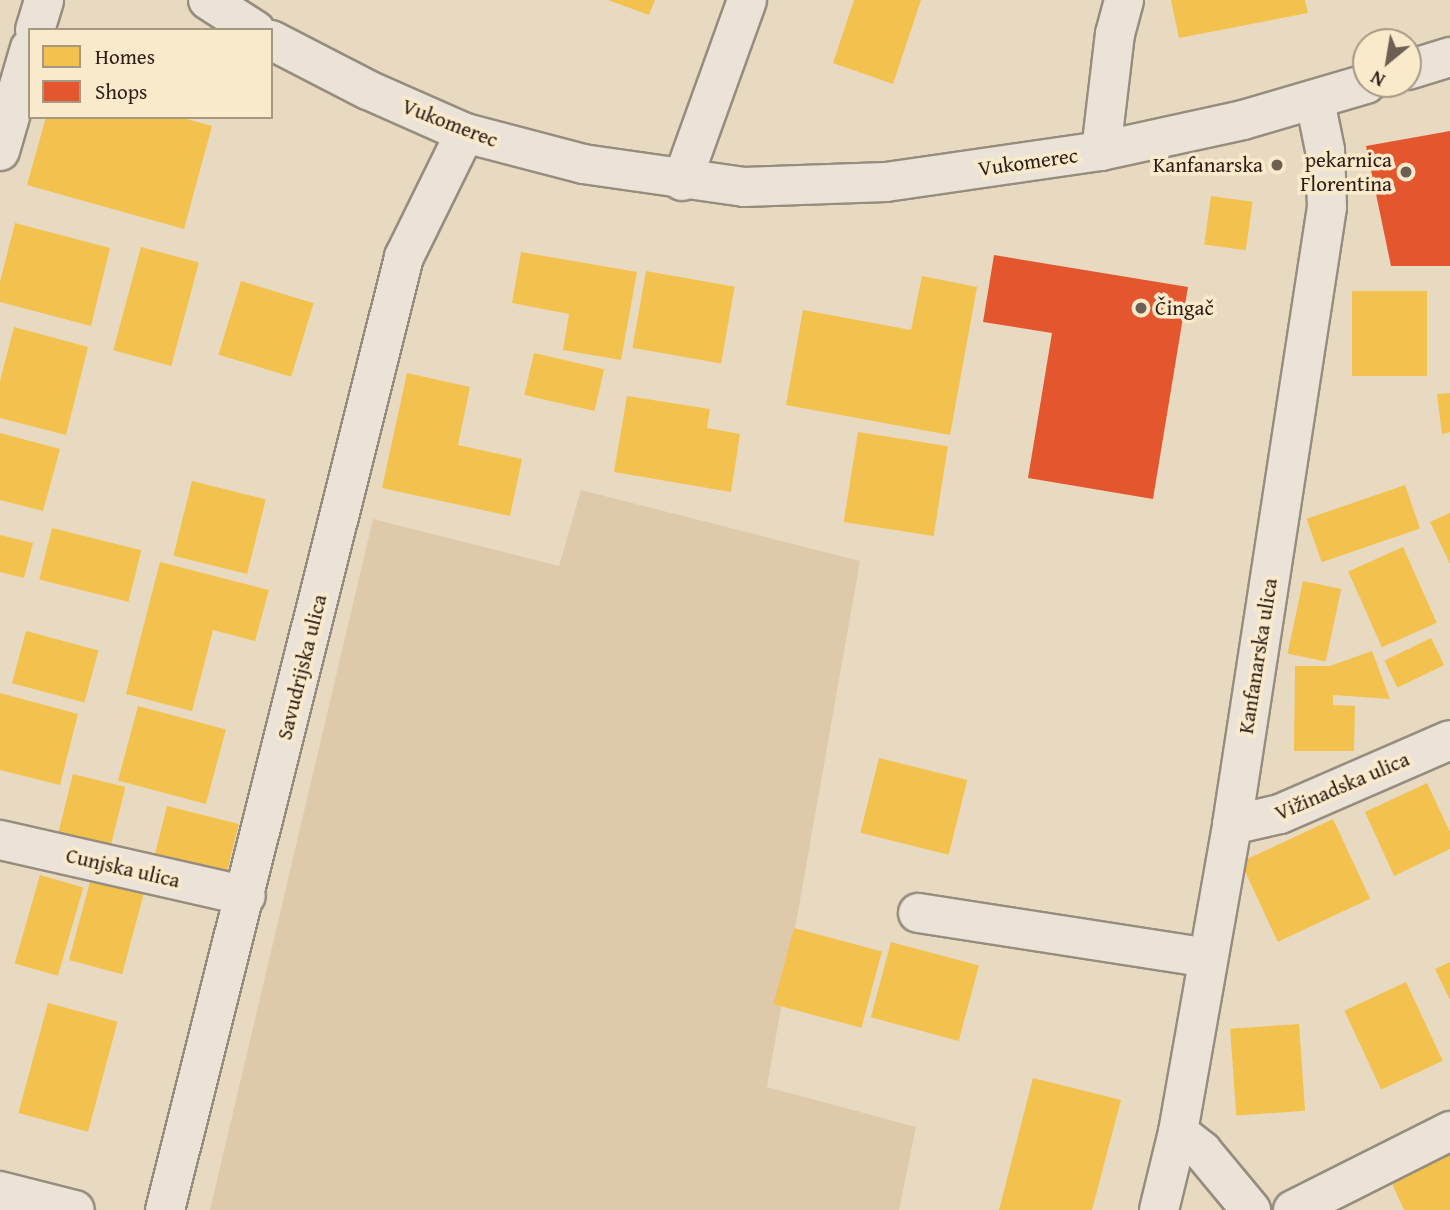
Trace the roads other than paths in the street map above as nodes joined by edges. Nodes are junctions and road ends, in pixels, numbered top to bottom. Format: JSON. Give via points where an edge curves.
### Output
{"nodes":[{"id":1,"x":44,"y":0,"type":"edge"},
{"id":2,"x":208,"y":0,"type":"edge"},
{"id":3,"x":747,"y":0,"type":"edge"},
{"id":4,"x":1124,"y":0,"type":"edge"},
{"id":5,"x":36,"y":28,"type":"edge"},
{"id":6,"x":253,"y":28,"type":"edge"},
{"id":7,"x":273,"y":41,"type":"edge"},
{"id":8,"x":28,"y":55,"type":"edge"},
{"id":9,"x":1450,"y":57,"type":"edge"},
{"id":10,"x":1422,"y":66,"type":"edge"},
{"id":11,"x":1352,"y":88,"type":"edge"},
{"id":12,"x":1315,"y":100,"type":"junction"},
{"id":13,"x":466,"y":133,"type":"junction"},
{"id":14,"x":0,"y":151,"type":"edge"},
{"id":15,"x":1101,"y":151,"type":"junction"},
{"id":16,"x":682,"y":181,"type":"junction"},
{"id":17,"x":1450,"y":740,"type":"edge"},
{"id":18,"x":1232,"y":825,"type":"junction"},
{"id":19,"x":0,"y":840,"type":"edge"},
{"id":20,"x":246,"y":896,"type":"junction"},
{"id":21,"x":918,"y":913,"type":"dead end"},
{"id":22,"x":1208,"y":958,"type":"junction"},
{"id":23,"x":1450,"y":1131,"type":"edge"},
{"id":24,"x":1178,"y":1132,"type":"junction"},
{"id":25,"x":0,"y":1191,"type":"edge"},
{"id":26,"x":75,"y":1210,"type":"edge"},
{"id":27,"x":165,"y":1210,"type":"edge"},
{"id":28,"x":1159,"y":1210,"type":"edge"},
{"id":29,"x":1251,"y":1210,"type":"edge"},
{"id":30,"x":1293,"y":1210,"type":"edge"}],
"edges":[{"from":1,"to":5,"type":"street"},
{"from":2,"to":6,"type":"street"},
{"from":3,"to":16,"type":"street"},
{"from":4,"to":15,"type":"street","via":[[1115,34]]},
{"from":7,"to":13,"type":"street","name":"Vukomerec"},
{"from":8,"to":14,"type":"street"},
{"from":9,"to":10,"type":"street"},
{"from":11,"to":12,"type":"street","name":"Vukomerec"},
{"from":12,"to":15,"type":"street","name":"Vukomerec"},
{"from":12,"to":18,"type":"street","name":"Kanfanarska ulica","via":[[1325,150],[1327,207]]},
{"from":13,"to":16,"type":"street","name":"Vukomerec","via":[[583,164]]},
{"from":13,"to":20,"type":"street","name":"Savudrijska ulica","via":[[404,257]]},
{"from":15,"to":16,"type":"street","name":"Vukomerec","via":[[886,182],[744,187]]},
{"from":17,"to":18,"type":"street","name":"Vižinadska ulica","via":[[1280,814]]},
{"from":18,"to":22,"type":"street","name":"Kanfanarska ulica"},
{"from":19,"to":20,"type":"street","name":"Cunjska ulica"},
{"from":20,"to":27,"type":"street","name":"Savudrijska ulica"},
{"from":21,"to":22,"type":"street"},
{"from":22,"to":24,"type":"street","name":"Kanfanarska ulica"},
{"from":23,"to":30,"type":"street"},
{"from":24,"to":28,"type":"street","name":"Kanfanarska ulica"},
{"from":24,"to":29,"type":"street","via":[[1202,1152]]},
{"from":25,"to":26,"type":"street"}]}
